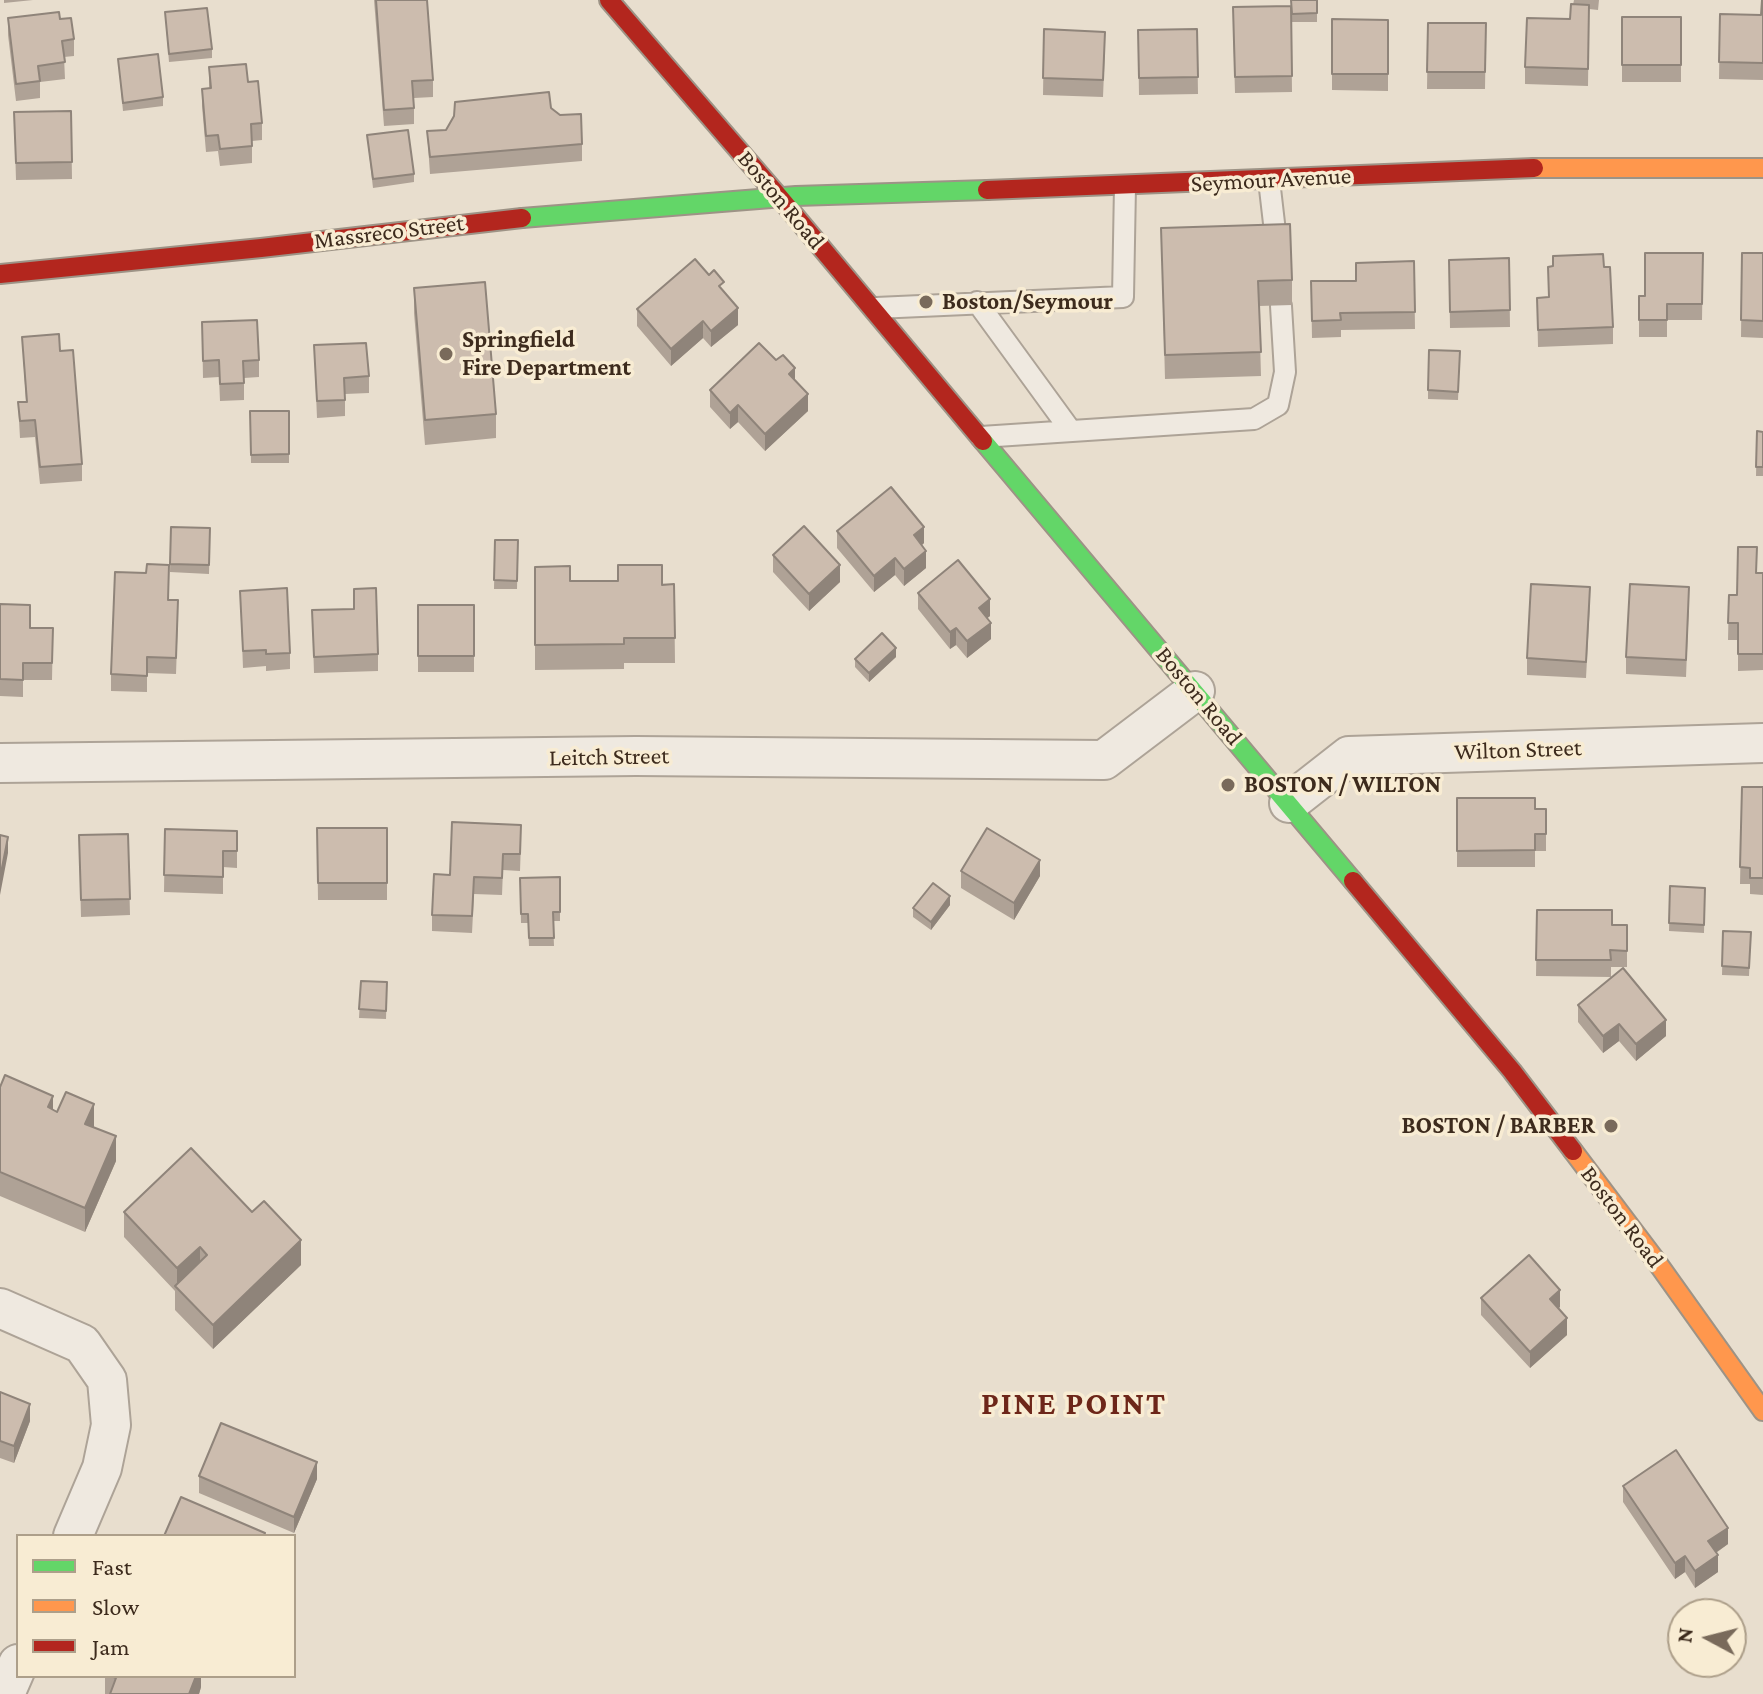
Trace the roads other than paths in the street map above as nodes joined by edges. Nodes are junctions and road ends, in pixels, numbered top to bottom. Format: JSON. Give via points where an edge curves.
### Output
{"nodes":[{"id":1,"x":609,"y":0,"type":"edge"},
{"id":2,"x":1763,"y":168,"type":"edge"},
{"id":3,"x":1269,"y":180,"type":"junction"},
{"id":4,"x":1125,"y":186,"type":"junction"},
{"id":5,"x":779,"y":197,"type":"junction"},
{"id":6,"x":1277,"y":249,"type":"edge"},
{"id":7,"x":0,"y":274,"type":"edge"},
{"id":8,"x":977,"y":302,"type":"junction"},
{"id":9,"x":1281,"y":306,"type":"edge"},
{"id":10,"x":872,"y":309,"type":"junction"},
{"id":11,"x":1071,"y":431,"type":"junction"},
{"id":12,"x":981,"y":437,"type":"junction"},
{"id":13,"x":1195,"y":691,"type":"junction"},
{"id":14,"x":1763,"y":743,"type":"edge"},
{"id":15,"x":0,"y":763,"type":"edge"},
{"id":16,"x":1289,"y":803,"type":"junction"},
{"id":17,"x":0,"y":1308,"type":"edge"},
{"id":18,"x":1758,"y":1391,"type":"edge"},
{"id":19,"x":74,"y":1534,"type":"edge"},
{"id":20,"x":16,"y":1669,"type":"edge"},
{"id":21,"x":5,"y":1694,"type":"edge"}],
"edges":[{"from":1,"to":5,"type":"main road","name":"Boston Road"},
{"from":2,"to":3,"type":"main road","name":"Seymour Avenue","via":[[1515,168]]},
{"from":3,"to":4,"type":"main road","name":"Seymour Avenue"},
{"from":3,"to":6,"type":"lane"},
{"from":4,"to":5,"type":"main road","name":"Seymour Avenue"},
{"from":4,"to":8,"type":"lane","via":[[1123,297]]},
{"from":5,"to":7,"type":"main road","name":"Massreco Street","via":[[468,222]]},
{"from":5,"to":10,"type":"main road","name":"Boston Road"},
{"from":8,"to":10,"type":"lane"},
{"from":8,"to":11,"type":"lane"},
{"from":9,"to":11,"type":"lane","via":[[1285,372],[1278,405],[1254,419]]},
{"from":10,"to":12,"type":"main road","name":"Boston Road"},
{"from":11,"to":12,"type":"lane"},
{"from":12,"to":13,"type":"main road","name":"Boston Road"},
{"from":13,"to":15,"type":"street","name":"Leitch Street","via":[[1104,760],[636,756]]},
{"from":13,"to":16,"type":"main road","name":"Boston Road"},
{"from":14,"to":16,"type":"street","name":"Wilton Street","via":[[1349,756]]},
{"from":16,"to":18,"type":"main road","name":"Boston Road","via":[[1512,1071]]},
{"from":17,"to":19,"type":"street","via":[[82,1344],[107,1380],[111,1425],[102,1468]]},
{"from":20,"to":21,"type":"street"}]}
